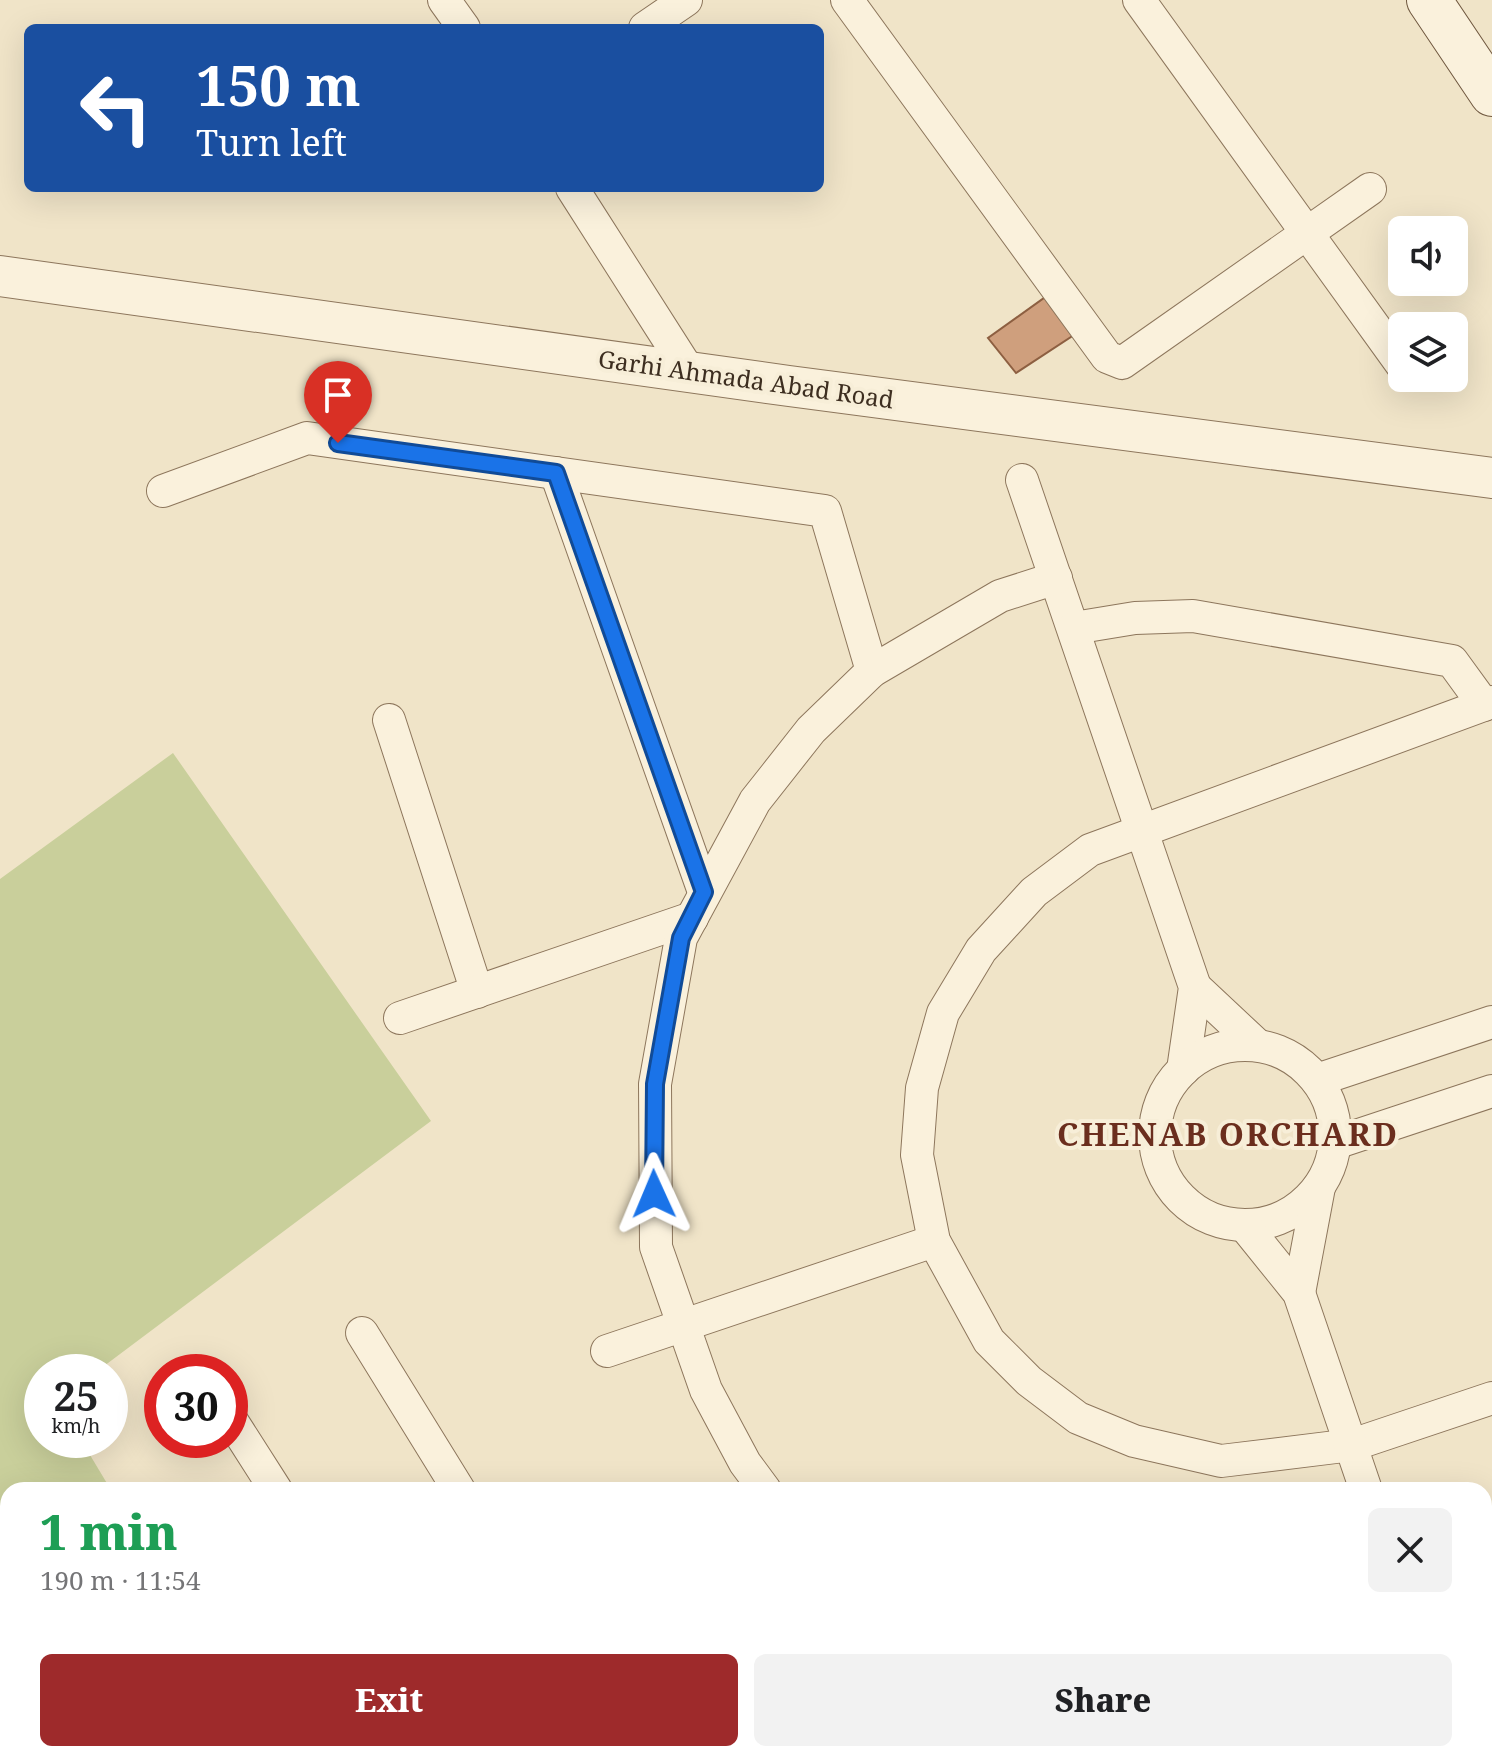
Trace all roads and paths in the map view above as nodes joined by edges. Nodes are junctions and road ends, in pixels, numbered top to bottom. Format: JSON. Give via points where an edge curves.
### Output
{"nodes":[{"id":1,"x":444,"y":0,"type":"edge"},
{"id":2,"x":686,"y":0,"type":"edge"},
{"id":3,"x":847,"y":0,"type":"edge"},
{"id":4,"x":1139,"y":0,"type":"edge"},
{"id":5,"x":1429,"y":0,"type":"edge"},
{"id":6,"x":461,"y":24,"type":"edge"},
{"id":7,"x":651,"y":24,"type":"edge"},
{"id":8,"x":1492,"y":94,"type":"edge"},
{"id":9,"x":1370,"y":189,"type":"dead end"},
{"id":10,"x":575,"y":192,"type":"edge"},
{"id":11,"x":1307,"y":233,"type":"junction"},
{"id":12,"x":0,"y":276,"type":"edge"},
{"id":13,"x":1388,"y":346,"type":"edge"},
{"id":14,"x":690,"y":373,"type":"junction"},
{"id":15,"x":556,"y":473,"type":"junction"},
{"id":16,"x":1492,"y":478,"type":"edge"},
{"id":17,"x":1022,"y":480,"type":"dead end"},
{"id":18,"x":163,"y":491,"type":"dead end"},
{"id":19,"x":1056,"y":578,"type":"junction"},
{"id":20,"x":1074,"y":628,"type":"junction"},
{"id":21,"x":872,"y":671,"type":"junction"},
{"id":22,"x":1488,"y":704,"type":"edge"},
{"id":23,"x":389,"y":720,"type":"dead end"},
{"id":24,"x":1141,"y":830,"type":"junction"},
{"id":25,"x":698,"y":905,"type":"junction"},
{"id":26,"x":1195,"y":987,"type":"junction"},
{"id":27,"x":477,"y":992,"type":"junction"},
{"id":28,"x":400,"y":1018,"type":"dead end"},
{"id":29,"x":1492,"y":1022,"type":"edge"},
{"id":30,"x":1257,"y":1045,"type":"junction"},
{"id":31,"x":1183,"y":1070,"type":"junction"},
{"id":32,"x":1317,"y":1080,"type":"junction"},
{"id":33,"x":1492,"y":1091,"type":"edge"},
{"id":34,"x":1335,"y":1143,"type":"junction"},
{"id":35,"x":1319,"y":1187,"type":"junction"},
{"id":36,"x":1245,"y":1226,"type":"junction"},
{"id":37,"x":934,"y":1241,"type":"junction"},
{"id":38,"x":1299,"y":1293,"type":"junction"},
{"id":39,"x":683,"y":1324,"type":"junction"},
{"id":40,"x":362,"y":1333,"type":"dead end"},
{"id":41,"x":607,"y":1351,"type":"dead end"},
{"id":42,"x":1492,"y":1398,"type":"edge"},
{"id":43,"x":1352,"y":1445,"type":"junction"},
{"id":44,"x":248,"y":1446,"type":"edge"},
{"id":45,"x":271,"y":1482,"type":"edge"},
{"id":46,"x":454,"y":1482,"type":"edge"},
{"id":47,"x":759,"y":1482,"type":"edge"},
{"id":48,"x":1364,"y":1482,"type":"edge"}],
"edges":[{"from":1,"to":6,"type":"street"},
{"from":2,"to":7,"type":"street"},
{"from":3,"to":11,"type":"street","via":[[1107,357],[1122,363]]},
{"from":4,"to":11,"type":"street"},
{"from":5,"to":8,"type":"main road"},
{"from":9,"to":11,"type":"street"},
{"from":10,"to":14,"type":"street"},
{"from":11,"to":13,"type":"street"},
{"from":12,"to":14,"type":"street","name":"Garhi Ahmada Abad Road"},
{"from":14,"to":16,"type":"street","name":"Garhi Ahmada Abad Road"},
{"from":15,"to":18,"type":"street","via":[[307,438]]},
{"from":15,"to":21,"type":"street","via":[[825,511]]},
{"from":15,"to":25,"type":"street"},
{"from":17,"to":19,"type":"street"},
{"from":19,"to":20,"type":"street"},
{"from":19,"to":21,"type":"street","via":[[1000,596]]},
{"from":20,"to":22,"type":"street","via":[[1193,616],[1373,645],[1452,661]]},
{"from":20,"to":24,"type":"street"},
{"from":21,"to":25,"type":"street","via":[[811,730],[755,801]]},
{"from":22,"to":24,"type":"street"},
{"from":23,"to":27,"type":"street"},
{"from":24,"to":26,"type":"street"},
{"from":24,"to":37,"type":"street","via":[[1090,850],[1034,892],[981,950],[943,1013],[922,1088],[917,1155]]},
{"from":25,"to":27,"type":"street"},
{"from":25,"to":39,"type":"street","via":[[681,938],[655,1084],[656,1247]]},
{"from":26,"to":30,"type":"street"},
{"from":26,"to":31,"type":"street"},
{"from":27,"to":28,"type":"street"},
{"from":29,"to":32,"type":"street"},
{"from":30,"to":31,"type":"street","via":[[1217,1049]]},
{"from":30,"to":32,"type":"street","via":[[1290,1057]]},
{"from":31,"to":36,"type":"street","via":[[1162,1099],[1154,1134],[1161,1169],[1190,1206],[1210,1219]]},
{"from":32,"to":34,"type":"street","via":[[1331,1110]]},
{"from":33,"to":34,"type":"street"},
{"from":34,"to":35,"type":"street"},
{"from":35,"to":36,"type":"street","via":[[1299,1207],[1273,1221]]},
{"from":35,"to":38,"type":"street"},
{"from":36,"to":38,"type":"street"},
{"from":37,"to":39,"type":"street"},
{"from":37,"to":43,"type":"street","via":[[989,1341],[1029,1381],[1078,1418],[1134,1441],[1221,1461]]},
{"from":38,"to":43,"type":"street"},
{"from":39,"to":41,"type":"street"},
{"from":39,"to":47,"type":"street","via":[[706,1390]]},
{"from":40,"to":46,"type":"street"},
{"from":42,"to":43,"type":"street"},
{"from":43,"to":48,"type":"street"},
{"from":44,"to":45,"type":"street"}]}
